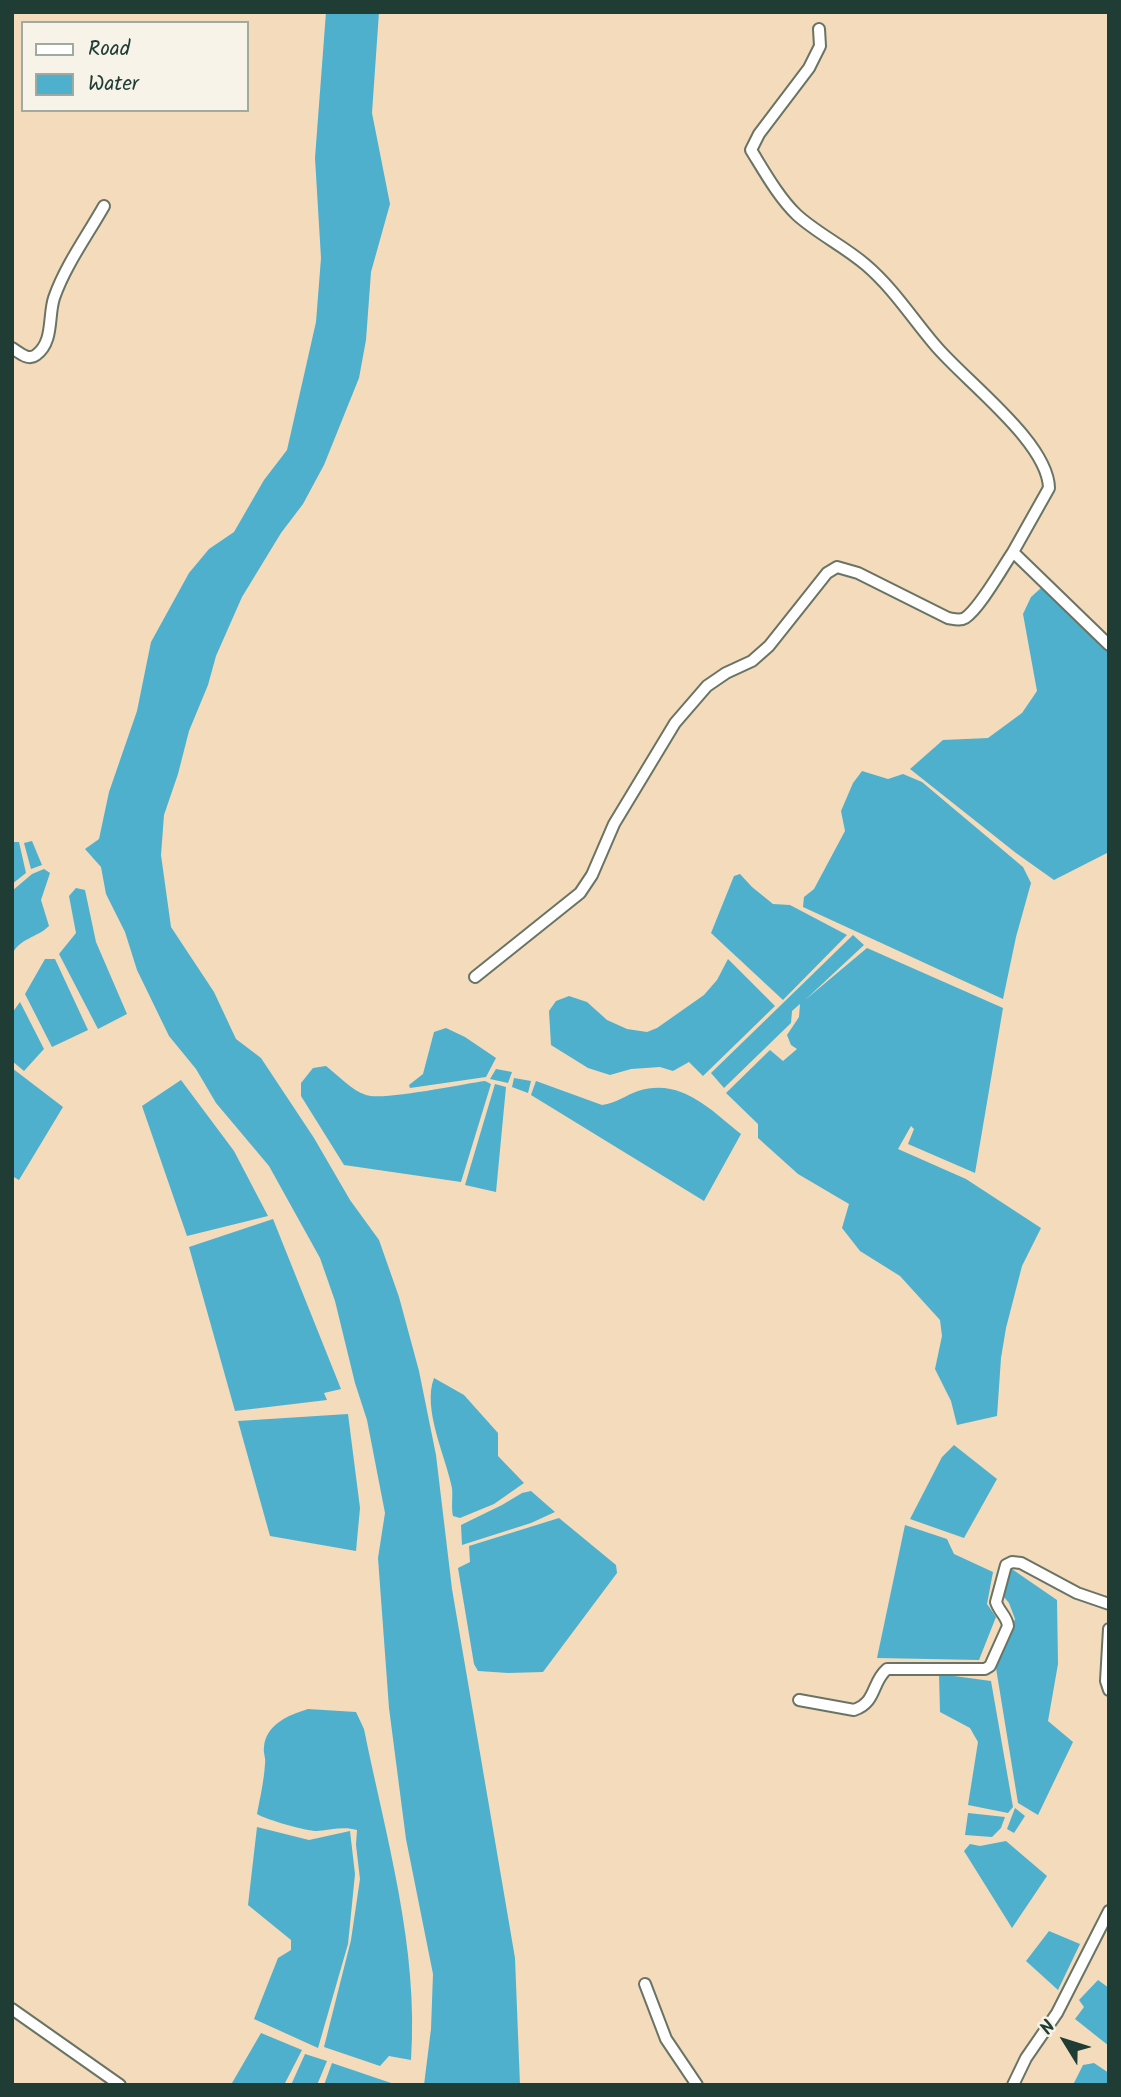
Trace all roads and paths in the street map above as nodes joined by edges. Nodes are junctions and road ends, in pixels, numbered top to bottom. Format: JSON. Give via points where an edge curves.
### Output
{"nodes":[{"id":1,"x":819,"y":29,"type":"dead end"},
{"id":2,"x":103,"y":206,"type":"dead end"},
{"id":3,"x":12,"y":348,"type":"edge"},
{"id":4,"x":1013,"y":552,"type":"junction"},
{"id":5,"x":1109,"y":645,"type":"edge"},
{"id":6,"x":475,"y":977,"type":"dead end"},
{"id":7,"x":1109,"y":1604,"type":"edge"},
{"id":8,"x":1109,"y":1629,"type":"edge"},
{"id":9,"x":1109,"y":1690,"type":"edge"},
{"id":10,"x":799,"y":1700,"type":"dead end"},
{"id":11,"x":1109,"y":1911,"type":"edge"},
{"id":12,"x":645,"y":1984,"type":"dead end"},
{"id":13,"x":12,"y":2009,"type":"edge"},
{"id":14,"x":103,"y":2080,"type":"edge"},
{"id":15,"x":120,"y":2085,"type":"edge"},
{"id":16,"x":697,"y":2085,"type":"edge"},
{"id":17,"x":1013,"y":2085,"type":"edge"}],
"edges":[{"from":1,"to":4,"type":"street","via":[[820,46],[809,68],[751,150],[796,213],[866,265],[1042,460],[1049,488]]},
{"from":2,"to":3,"type":"street","via":[[53,300],[48,338],[33,357]]},
{"from":4,"to":5,"type":"street"},
{"from":4,"to":6,"type":"street","via":[[982,599],[958,620],[858,573],[837,567],[827,573],[769,646],[707,686],[675,723],[614,824],[580,893]]},
{"from":7,"to":10,"type":"street","via":[[1012,1562],[1006,1565],[996,1602],[1008,1626],[990,1666],[887,1669],[870,1701],[854,1710]]},
{"from":8,"to":9,"type":"street"},
{"from":11,"to":17,"type":"street","via":[[1057,2013]]},
{"from":12,"to":16,"type":"street","via":[[666,2039]]},
{"from":13,"to":14,"type":"street"},
{"from":14,"to":15,"type":"street"}]}
